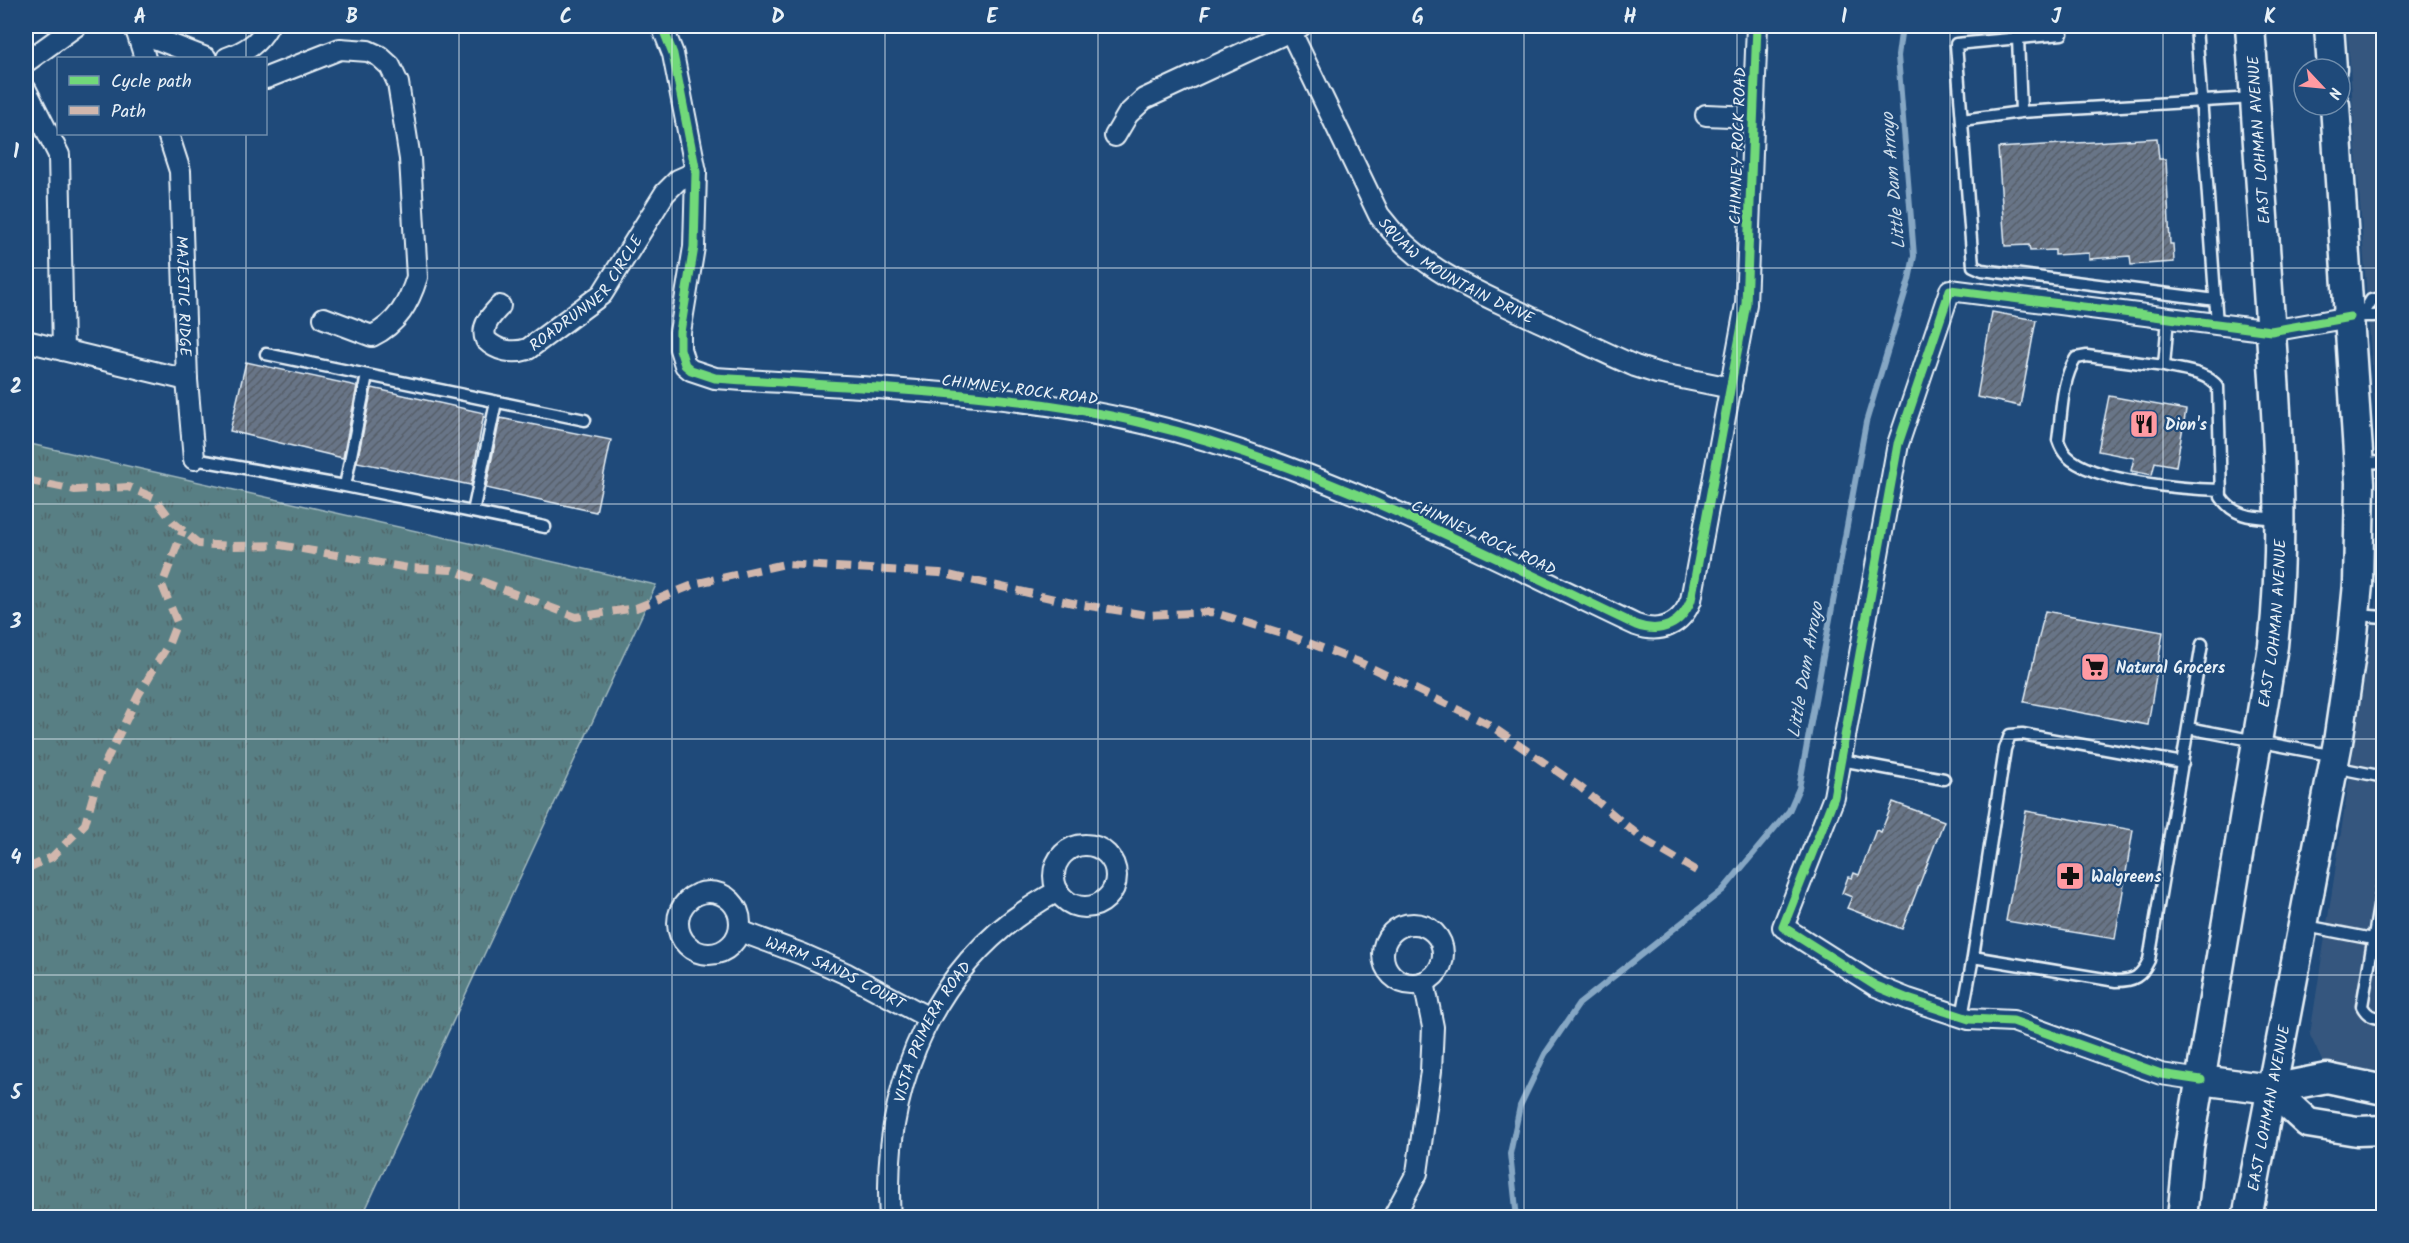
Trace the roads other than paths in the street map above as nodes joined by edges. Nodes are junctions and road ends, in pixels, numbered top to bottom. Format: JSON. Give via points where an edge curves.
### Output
{"nodes":[{"id":1,"x":76,"y":26,"type":"edge"},
{"id":2,"x":268,"y":26,"type":"edge"},
{"id":3,"x":663,"y":26,"type":"edge"},
{"id":4,"x":1757,"y":26,"type":"edge"},
{"id":5,"x":2196,"y":26,"type":"edge"},
{"id":6,"x":2250,"y":26,"type":"edge"},
{"id":7,"x":2329,"y":26,"type":"edge"},
{"id":8,"x":136,"y":28,"type":"edge"},
{"id":9,"x":1296,"y":28,"type":"edge"},
{"id":10,"x":2062,"y":34,"type":"dead end"},
{"id":11,"x":2018,"y":38,"type":"junction"},
{"id":12,"x":145,"y":57,"type":"edge"},
{"id":13,"x":204,"y":57,"type":"edge"},
{"id":14,"x":230,"y":57,"type":"edge"},
{"id":15,"x":2331,"y":57,"type":"edge"},
{"id":16,"x":26,"y":62,"type":"edge"},
{"id":17,"x":267,"y":78,"type":"edge"},
{"id":18,"x":26,"y":90,"type":"edge"},
{"id":19,"x":2255,"y":98,"type":"junction"},
{"id":20,"x":2202,"y":100,"type":"junction"},
{"id":21,"x":2021,"y":112,"type":"junction"},
{"id":22,"x":1706,"y":116,"type":"dead end"},
{"id":23,"x":1754,"y":117,"type":"junction"},
{"id":24,"x":2336,"y":117,"type":"edge"},
{"id":25,"x":1962,"y":120,"type":"junction"},
{"id":26,"x":168,"y":135,"type":"edge"},
{"id":27,"x":1115,"y":136,"type":"dead end"},
{"id":28,"x":696,"y":172,"type":"junction"},
{"id":29,"x":2384,"y":298,"type":"edge"},
{"id":30,"x":2216,"y":300,"type":"junction"},
{"id":31,"x":500,"y":306,"type":"dead end"},
{"id":32,"x":2384,"y":315,"type":"edge"},
{"id":33,"x":2356,"y":316,"type":"junction"},
{"id":34,"x":324,"y":318,"type":"dead end"},
{"id":35,"x":2168,"y":318,"type":"junction"},
{"id":36,"x":2217,"y":324,"type":"junction"},
{"id":37,"x":2271,"y":331,"type":"junction"},
{"id":38,"x":26,"y":341,"type":"edge"},
{"id":39,"x":63,"y":350,"type":"junction"},
{"id":40,"x":266,"y":354,"type":"dead end"},
{"id":41,"x":2164,"y":366,"type":"junction"},
{"id":42,"x":367,"y":375,"type":"junction"},
{"id":43,"x":187,"y":380,"type":"junction"},
{"id":44,"x":1731,"y":388,"type":"junction"},
{"id":45,"x":496,"y":402,"type":"junction"},
{"id":46,"x":585,"y":420,"type":"dead end"},
{"id":47,"x":194,"y":459,"type":"joint"},
{"id":48,"x":2371,"y":463,"type":"edge"},
{"id":49,"x":345,"y":486,"type":"junction"},
{"id":50,"x":2221,"y":490,"type":"junction"},
{"id":51,"x":473,"y":512,"type":"junction"},
{"id":52,"x":2281,"y":519,"type":"junction"},
{"id":53,"x":545,"y":527,"type":"dead end"},
{"id":54,"x":2370,"y":616,"type":"edge"},
{"id":55,"x":2202,"y":644,"type":"dead end"},
{"id":56,"x":2188,"y":728,"type":"junction"},
{"id":57,"x":2257,"y":740,"type":"junction"},
{"id":58,"x":1841,"y":760,"type":"junction"},
{"id":59,"x":2334,"y":762,"type":"junction"},
{"id":60,"x":2183,"y":763,"type":"junction"},
{"id":61,"x":2384,"y":777,"type":"edge"},
{"id":62,"x":1944,"y":779,"type":"dead end"},
{"id":63,"x":2384,"y":877,"type":"edge"},
{"id":64,"x":1058,"y":891,"type":"dead end"},
{"id":65,"x":2303,"y":925,"type":"junction"},
{"id":66,"x":740,"y":932,"type":"dead end"},
{"id":67,"x":2373,"y":939,"type":"junction"},
{"id":68,"x":1973,"y":957,"type":"junction"},
{"id":69,"x":1424,"y":982,"type":"dead end"},
{"id":70,"x":1962,"y":1017,"type":"junction"},
{"id":71,"x":929,"y":1018,"type":"junction"},
{"id":72,"x":2384,"y":1019,"type":"edge"},
{"id":73,"x":2201,"y":1080,"type":"junction"},
{"id":74,"x":2271,"y":1089,"type":"junction"},
{"id":75,"x":2384,"y":1090,"type":"edge"},
{"id":76,"x":2384,"y":1130,"type":"edge"},
{"id":77,"x":890,"y":1218,"type":"edge"},
{"id":78,"x":1393,"y":1218,"type":"edge"},
{"id":79,"x":2182,"y":1218,"type":"edge"},
{"id":80,"x":2247,"y":1218,"type":"edge"}],
"edges":[{"from":1,"to":16,"type":"street"},
{"from":2,"to":14,"type":"street","via":[[261,39]]},
{"from":3,"to":28,"type":"street","via":[[673,54]]},
{"from":4,"to":23,"type":"street","name":"CHIMNEY ROCK ROAD"},
{"from":5,"to":20,"type":"lane"},
{"from":6,"to":19,"type":"main road","name":"EAST LOHMAN AVENUE"},
{"from":7,"to":15,"type":"main road"},
{"from":8,"to":12,"type":"street"},
{"from":8,"to":13,"type":"street"},
{"from":9,"to":27,"type":"street","via":[[1144,99],[1128,114]]},
{"from":9,"to":44,"type":"street","name":"SQUAW MOUNTAIN DRIVE","via":[[1378,215],[1418,258],[1459,283],[1635,366]]},
{"from":10,"to":11,"type":"lane"},
{"from":11,"to":21,"type":"lane"},
{"from":11,"to":25,"type":"lane","via":[[1956,44]]},
{"from":17,"to":34,"type":"street","via":[[340,49],[379,56],[390,66],[398,83],[410,159],[417,277],[398,316],[372,336]]},
{"from":18,"to":39,"type":"street","via":[[59,155]]},
{"from":19,"to":20,"type":"lane"},
{"from":19,"to":37,"type":"main road","name":"EAST LOHMAN AVENUE"},
{"from":20,"to":21,"type":"lane"},
{"from":20,"to":30,"type":"lane"},
{"from":21,"to":25,"type":"lane"},
{"from":22,"to":23,"type":"street"},
{"from":23,"to":44,"type":"street","name":"CHIMNEY ROCK ROAD","via":[[1747,283]]},
{"from":24,"to":33,"type":"main road","name":"EAST LOHMAN AVENUE"},
{"from":25,"to":30,"type":"lane","via":[[1973,266]]},
{"from":26,"to":43,"type":"street","name":"MAJESTIC RIDGE","via":[[180,171]]},
{"from":28,"to":31,"type":"street","name":"ROADRUNNER CIRCLE","via":[[678,180],[665,193],[602,294],[528,349],[513,352],[486,340],[487,323]]},
{"from":28,"to":44,"type":"street","name":"CHIMNEY ROCK ROAD","via":[[694,247],[680,340],[685,365],[699,374],[1030,402],[1190,435],[1352,492],[1635,625],[1651,629],[1665,628],[1678,620],[1691,600]]},
{"from":29,"to":33,"type":"lane","via":[[2371,300]]},
{"from":30,"to":36,"type":"lane"},
{"from":32,"to":33,"type":"lane"},
{"from":33,"to":37,"type":"street"},
{"from":33,"to":48,"type":"main road","name":"EAST LOHMAN AVENUE"},
{"from":35,"to":36,"type":"street"},
{"from":35,"to":41,"type":"lane"},
{"from":35,"to":58,"type":"street","via":[[1950,290],[1898,444]]},
{"from":36,"to":37,"type":"street"},
{"from":37,"to":52,"type":"main road","name":"EAST LOHMAN AVENUE"},
{"from":38,"to":39,"type":"street"},
{"from":39,"to":43,"type":"street"},
{"from":40,"to":42,"type":"lane"},
{"from":41,"to":50,"type":"lane","via":[[2204,376],[2218,387]]},
{"from":41,"to":50,"type":"lane","via":[[2076,358],[2065,383],[2058,440],[2061,448],[2080,466],[2100,474]]},
{"from":42,"to":45,"type":"lane"},
{"from":42,"to":49,"type":"lane"},
{"from":43,"to":47,"type":"street","name":"MAJESTIC RIDGE"},
{"from":45,"to":46,"type":"lane"},
{"from":45,"to":51,"type":"lane"},
{"from":47,"to":49,"type":"lane"},
{"from":48,"to":54,"type":"main road","name":"EAST LOHMAN AVENUE","via":[[2360,539]]},
{"from":49,"to":51,"type":"lane"},
{"from":50,"to":52,"type":"lane","via":[[2221,497],[2235,513]]},
{"from":51,"to":53,"type":"lane"},
{"from":52,"to":57,"type":"main road","name":"EAST LOHMAN AVENUE","via":[[2277,610]]},
{"from":54,"to":59,"type":"main road","name":"EAST LOHMAN AVENUE"},
{"from":55,"to":56,"type":"lane"},
{"from":56,"to":57,"type":"lane"},
{"from":56,"to":60,"type":"lane"},
{"from":57,"to":59,"type":"lane"},
{"from":57,"to":73,"type":"main road","name":"EAST LOHMAN AVENUE"},
{"from":58,"to":62,"type":"lane"},
{"from":58,"to":70,"type":"street","via":[[1834,797],[1783,927],[1876,986]]},
{"from":59,"to":61,"type":"lane"},
{"from":59,"to":65,"type":"main road","name":"EAST LOHMAN AVENUE"},
{"from":60,"to":68,"type":"lane","via":[[2149,960],[2142,974],[2131,981],[2116,981]]},
{"from":60,"to":68,"type":"lane","via":[[2010,735]]},
{"from":63,"to":67,"type":"lane"},
{"from":64,"to":71,"type":"street","name":"VISTA PRIMERA ROAD","via":[[1013,919],[988,941],[954,980]]},
{"from":65,"to":67,"type":"lane"},
{"from":65,"to":74,"type":"main road","name":"EAST LOHMAN AVENUE"},
{"from":66,"to":71,"type":"street","name":"WARM SANDS COURT","via":[[831,967]]},
{"from":67,"to":72,"type":"lane","via":[[2362,1006],[2366,1013]]},
{"from":68,"to":70,"type":"lane"},
{"from":69,"to":78,"type":"street","via":[[1433,1027],[1431,1071],[1417,1173]]},
{"from":70,"to":73,"type":"street","via":[[2013,1021],[2161,1074]]},
{"from":71,"to":77,"type":"street","name":"VISTA PRIMERA ROAD","via":[[906,1072],[896,1110],[889,1166]]},
{"from":73,"to":74,"type":"main road"},
{"from":73,"to":79,"type":"main road","name":"EAST LOHMAN AVENUE"},
{"from":74,"to":75,"type":"main road","via":[[2327,1078]]},
{"from":74,"to":76,"type":"main road","via":[[2308,1123],[2357,1131]]},
{"from":74,"to":80,"type":"main road","name":"EAST LOHMAN AVENUE"}]}
